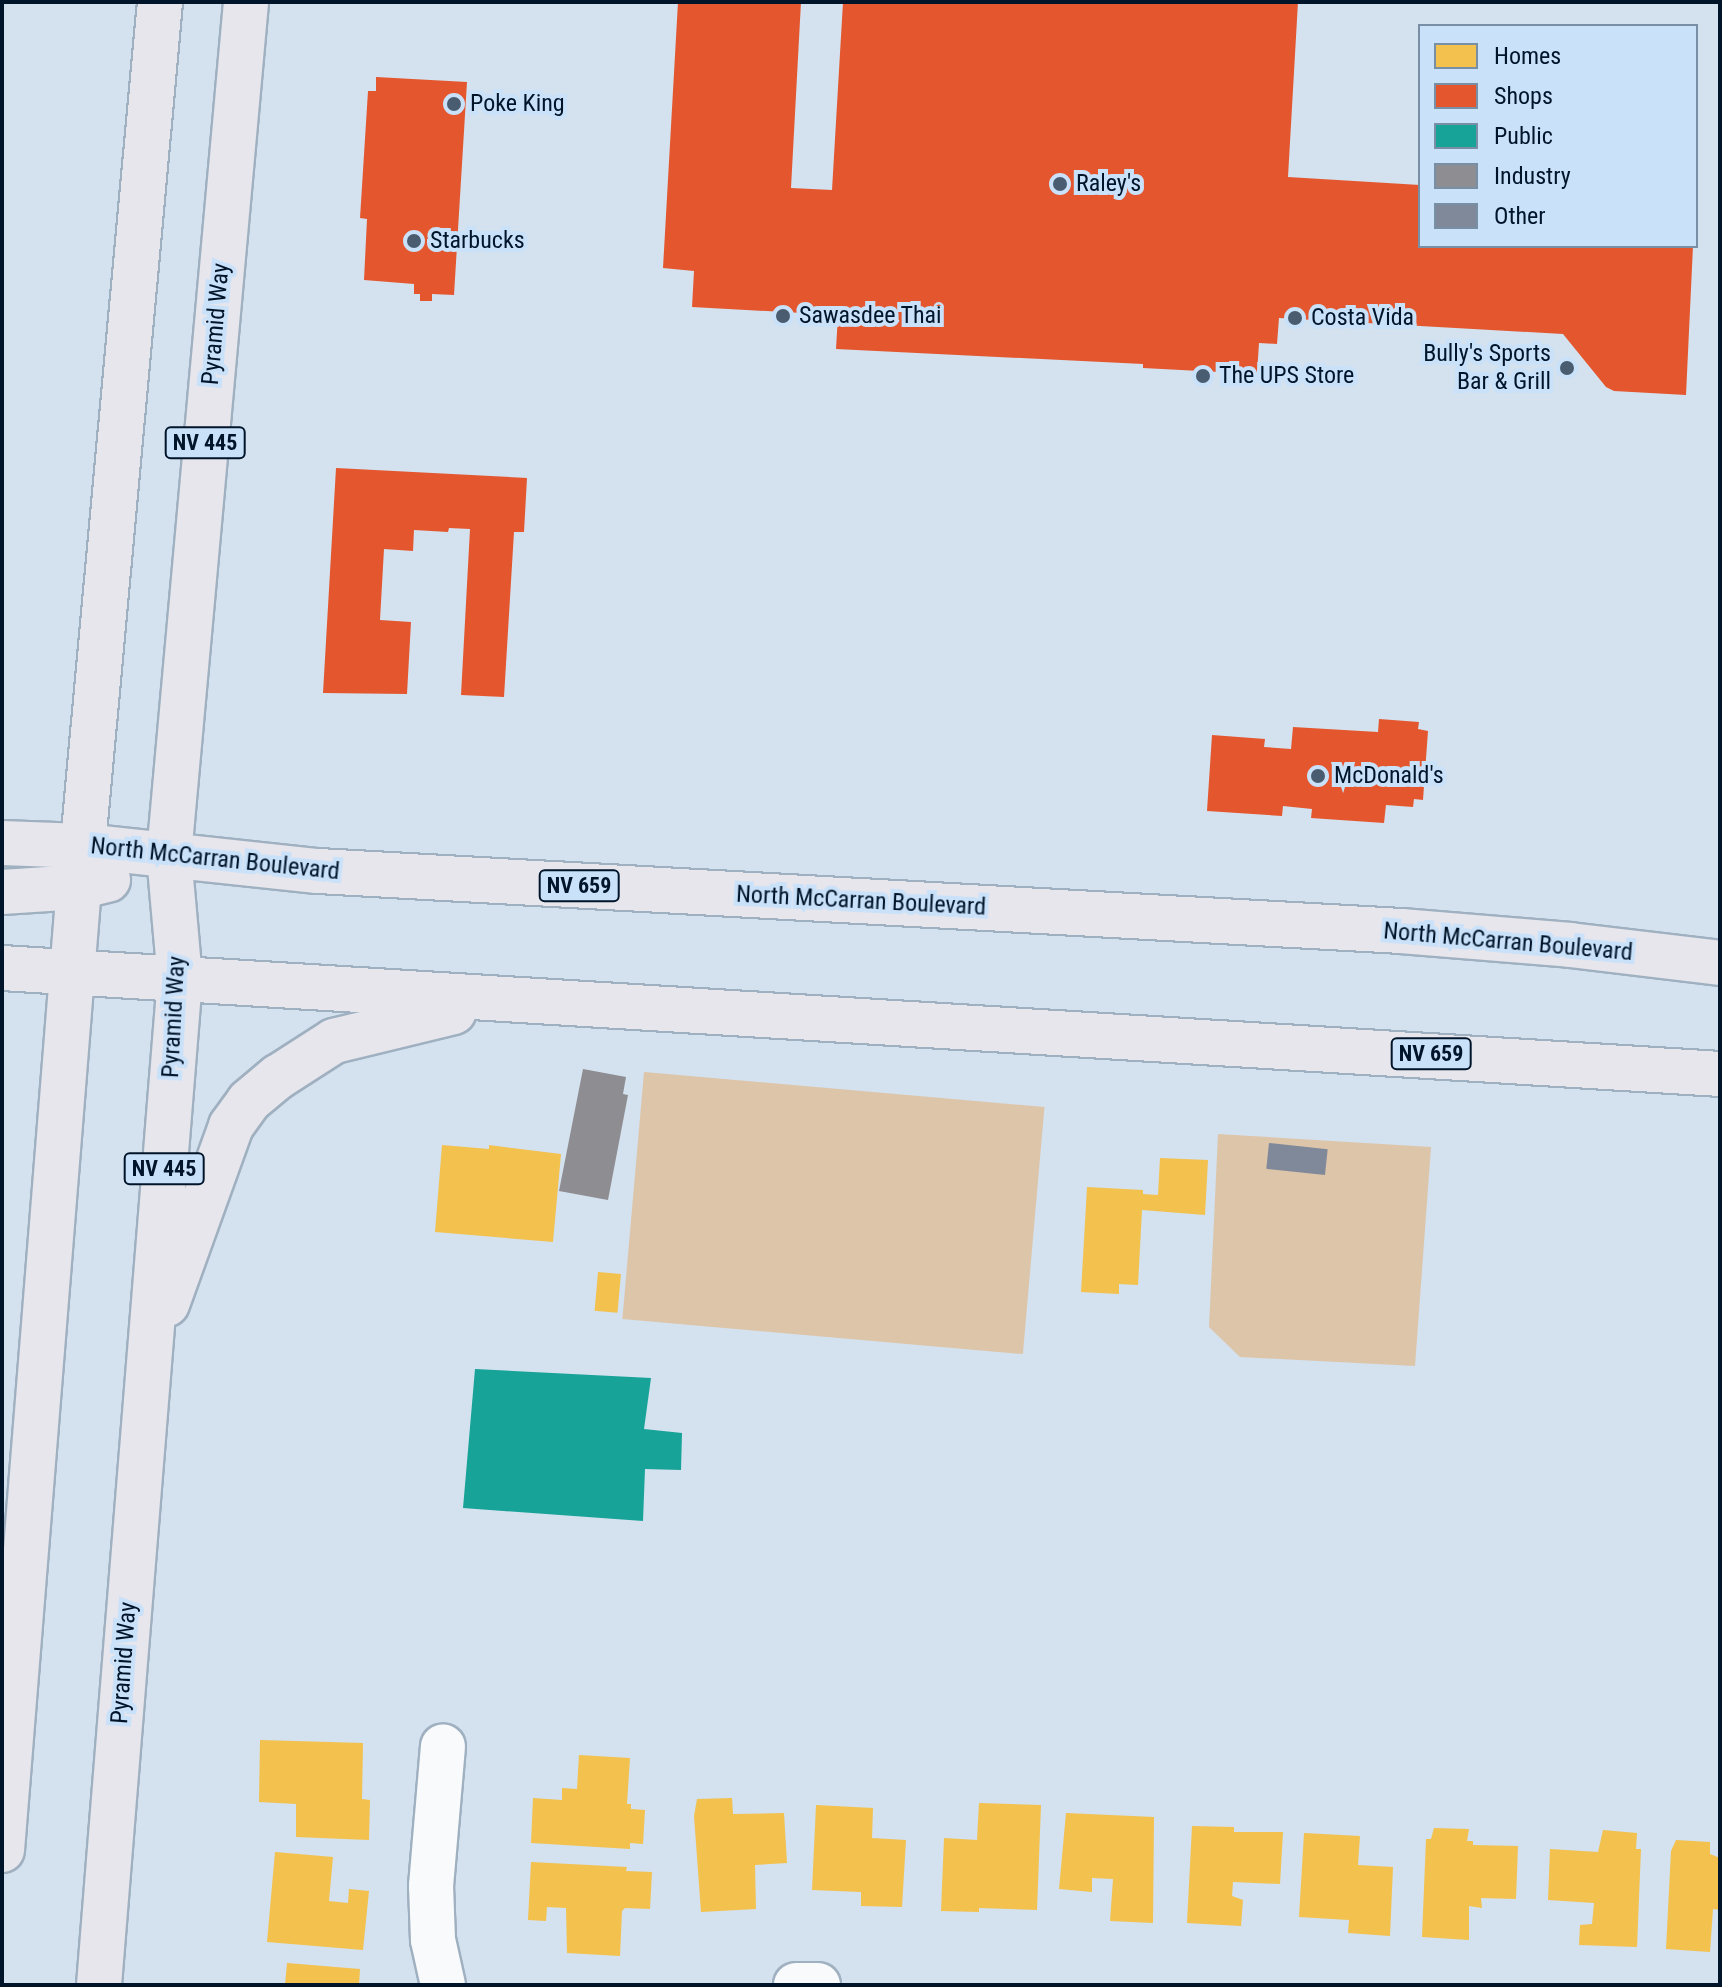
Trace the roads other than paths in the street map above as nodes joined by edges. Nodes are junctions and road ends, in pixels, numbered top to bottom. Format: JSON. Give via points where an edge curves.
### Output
{"nodes":[{"id":1,"x":160,"y":2,"type":"edge"},
{"id":2,"x":246,"y":2,"type":"edge"},
{"id":3,"x":2,"y":843,"type":"edge"},
{"id":4,"x":169,"y":855,"type":"junction"},
{"id":5,"x":81,"y":867,"type":"junction"},
{"id":6,"x":2,"y":892,"type":"edge"},
{"id":7,"x":1720,"y":963,"type":"edge"},
{"id":8,"x":2,"y":968,"type":"edge"},
{"id":9,"x":72,"y":971,"type":"junction"},
{"id":10,"x":180,"y":979,"type":"junction"},
{"id":11,"x":510,"y":1000,"type":"junction"},
{"id":12,"x":1720,"y":1074,"type":"edge"},
{"id":13,"x":147,"y":1358,"type":"junction"},
{"id":14,"x":443,"y":1747,"type":"dead end"},
{"id":15,"x":2,"y":1850,"type":"edge"},
{"id":16,"x":99,"y":1985,"type":"edge"},
{"id":17,"x":443,"y":1985,"type":"edge"},
{"id":18,"x":796,"y":1985,"type":"edge"},
{"id":19,"x":818,"y":1985,"type":"edge"}],
"edges":[{"from":1,"to":5,"type":"main road"},
{"from":2,"to":4,"type":"main road","name":"Pyramid Way","number":"NV 445"},
{"from":3,"to":5,"type":"main road","name":"North McCarran Boulevard","number":"NV 659"},
{"from":4,"to":5,"type":"main road","name":"North McCarran Boulevard","number":"NV 659"},
{"from":4,"to":7,"type":"main road","name":"North McCarran Boulevard","number":"NV 659","via":[[334,872],[1401,931]]},
{"from":4,"to":10,"type":"main road","name":"Pyramid Way","number":"NV 445"},
{"from":5,"to":6,"type":"main road"},
{"from":5,"to":9,"type":"main road"},
{"from":8,"to":9,"type":"main road","number":"NV 659"},
{"from":9,"to":10,"type":"main road","number":"NV 659"},
{"from":9,"to":15,"type":"main road"},
{"from":10,"to":11,"type":"main road","number":"NV 659"},
{"from":10,"to":13,"type":"main road","name":"Pyramid Way","number":"NV 445"},
{"from":11,"to":12,"type":"main road","number":"NV 659"},
{"from":11,"to":13,"type":"main road","via":[[334,1041],[249,1101],[231,1126]]},
{"from":13,"to":16,"type":"main road","name":"Pyramid Way","number":"NV 445"},
{"from":14,"to":17,"type":"street","via":[[431,1886],[433,1940]]},
{"from":18,"to":19,"type":"street"}]}
